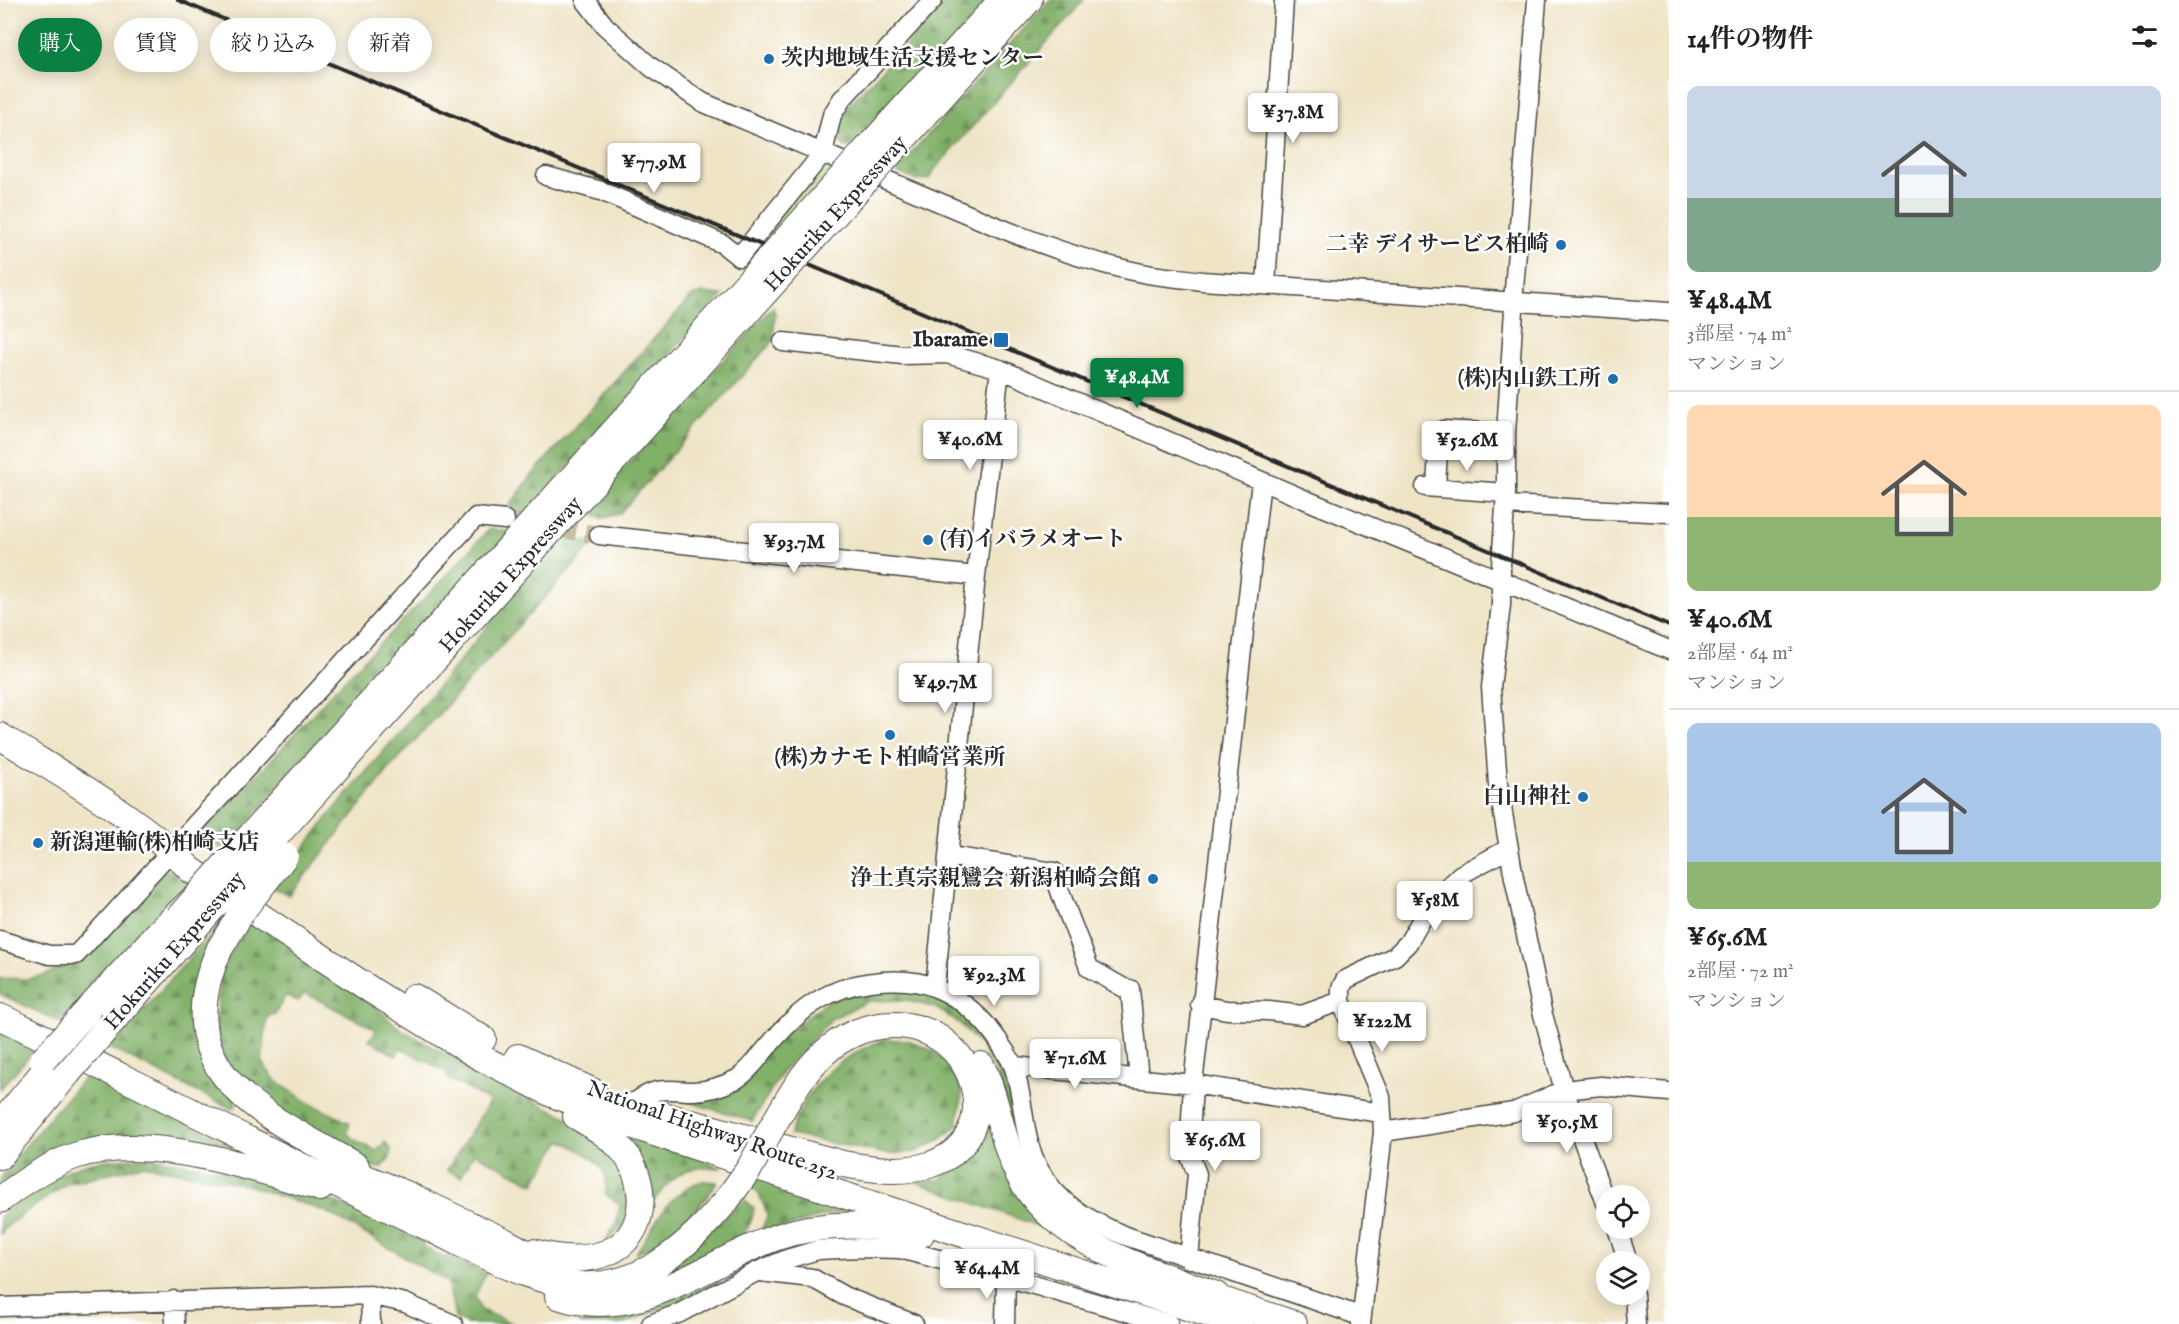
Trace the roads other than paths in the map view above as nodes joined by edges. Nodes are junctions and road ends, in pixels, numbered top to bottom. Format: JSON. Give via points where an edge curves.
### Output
{"nodes":[{"id":1,"x":585,"y":0,"type":"edge"},
{"id":2,"x":933,"y":0,"type":"edge"},
{"id":3,"x":1002,"y":0,"type":"edge"},
{"id":4,"x":1029,"y":0,"type":"edge"},
{"id":5,"x":1284,"y":0,"type":"edge"},
{"id":6,"x":1537,"y":0,"type":"edge"},
{"id":7,"x":823,"y":153,"type":"junction"},
{"id":8,"x":875,"y":155,"type":"junction"},
{"id":9,"x":546,"y":176,"type":"dead end"},
{"id":10,"x":1266,"y":285,"type":"junction"},
{"id":11,"x":1513,"y":302,"type":"junction"},
{"id":12,"x":1669,"y":312,"type":"edge"},
{"id":13,"x":733,"y":313,"type":"junction"},
{"id":14,"x":783,"y":342,"type":"dead end"},
{"id":15,"x":1000,"y":369,"type":"junction"},
{"id":16,"x":1506,"y":433,"type":"junction"},
{"id":17,"x":1261,"y":481,"type":"junction"},
{"id":18,"x":1505,"y":499,"type":"junction"},
{"id":19,"x":1669,"y":513,"type":"edge"},
{"id":20,"x":505,"y":520,"type":"tunnel mouth"},
{"id":21,"x":599,"y":535,"type":"tunnel mouth"},
{"id":22,"x":976,"y":576,"type":"junction"},
{"id":23,"x":1502,"y":580,"type":"junction"},
{"id":24,"x":1669,"y":650,"type":"edge"},
{"id":25,"x":0,"y":736,"type":"edge"},
{"id":26,"x":268,"y":845,"type":"junction"},
{"id":27,"x":1509,"y":849,"type":"junction"},
{"id":28,"x":171,"y":850,"type":"junction"},
{"id":29,"x":949,"y":856,"type":"junction"},
{"id":30,"x":182,"y":921,"type":"junction"},
{"id":31,"x":0,"y":940,"type":"edge"},
{"id":32,"x":935,"y":987,"type":"junction"},
{"id":33,"x":374,"y":992,"type":"junction"},
{"id":34,"x":0,"y":1001,"type":"edge"},
{"id":35,"x":1341,"y":1001,"type":"junction"},
{"id":36,"x":1200,"y":1005,"type":"junction"},
{"id":37,"x":0,"y":1017,"type":"edge"},
{"id":38,"x":54,"y":1066,"type":"junction"},
{"id":39,"x":1014,"y":1066,"type":"junction"},
{"id":40,"x":1139,"y":1078,"type":"junction"},
{"id":41,"x":1193,"y":1084,"type":"junction"},
{"id":42,"x":1564,"y":1090,"type":"junction"},
{"id":43,"x":1669,"y":1092,"type":"edge"},
{"id":44,"x":629,"y":1106,"type":"junction"},
{"id":45,"x":0,"y":1107,"type":"edge"},
{"id":46,"x":1381,"y":1113,"type":"junction"},
{"id":47,"x":770,"y":1119,"type":"junction"},
{"id":48,"x":0,"y":1125,"type":"edge"},
{"id":49,"x":1383,"y":1132,"type":"junction"},
{"id":50,"x":0,"y":1156,"type":"edge"},
{"id":51,"x":1599,"y":1185,"type":"edge"},
{"id":52,"x":0,"y":1200,"type":"edge"},
{"id":53,"x":402,"y":1203,"type":"junction"},
{"id":54,"x":503,"y":1252,"type":"junction"},
{"id":55,"x":1189,"y":1259,"type":"junction"},
{"id":56,"x":758,"y":1271,"type":"junction"},
{"id":57,"x":1006,"y":1277,"type":"junction"},
{"id":58,"x":1100,"y":1278,"type":"junction"},
{"id":59,"x":370,"y":1295,"type":"junction"},
{"id":60,"x":174,"y":1300,"type":"junction"},
{"id":61,"x":1635,"y":1305,"type":"edge"},
{"id":62,"x":0,"y":1307,"type":"edge"},
{"id":63,"x":1244,"y":1316,"type":"edge"},
{"id":64,"x":434,"y":1319,"type":"edge"},
{"id":65,"x":1360,"y":1320,"type":"edge"},
{"id":66,"x":175,"y":1324,"type":"edge"},
{"id":67,"x":371,"y":1324,"type":"edge"},
{"id":68,"x":453,"y":1324,"type":"edge"},
{"id":69,"x":651,"y":1324,"type":"edge"},
{"id":70,"x":914,"y":1324,"type":"edge"},
{"id":71,"x":1005,"y":1324,"type":"edge"},
{"id":72,"x":1169,"y":1324,"type":"edge"},
{"id":73,"x":1294,"y":1324,"type":"edge"},
{"id":74,"x":1636,"y":1324,"type":"edge"}],
"edges":[{"from":1,"to":7,"type":"street","via":[[605,26],[651,67],[702,102]]},
{"from":2,"to":7,"type":"street","via":[[842,99],[832,115]]},
{"from":3,"to":8,"type":"highway","name":"Hokuriku Expressway"},
{"from":4,"to":8,"type":"highway","name":"Hokuriku Expressway"},
{"from":5,"to":10,"type":"street"},
{"from":6,"to":11,"type":"street"},
{"from":7,"to":9,"type":"street","via":[[739,257],[723,244],[601,191]]},
{"from":7,"to":10,"type":"street","via":[[1029,240],[1085,259],[1144,274]]},
{"from":8,"to":13,"type":"highway","name":"Hokuriku Expressway","bridge":true},
{"from":10,"to":11,"type":"street"},
{"from":11,"to":12,"type":"street"},
{"from":11,"to":16,"type":"street"},
{"from":13,"to":26,"type":"highway","name":"Hokuriku Expressway"},
{"from":13,"to":26,"type":"highway","name":"Hokuriku Expressway","via":[[452,641]]},
{"from":14,"to":15,"type":"street","via":[[903,355],[947,354]]},
{"from":15,"to":17,"type":"street"},
{"from":15,"to":22,"type":"street"},
{"from":16,"to":18,"type":"street"},
{"from":16,"to":18,"type":"street","via":[[1444,430],[1439,434],[1430,487]]},
{"from":17,"to":23,"type":"street"},
{"from":17,"to":36,"type":"street"},
{"from":18,"to":19,"type":"street"},
{"from":18,"to":23,"type":"street"},
{"from":20,"to":28,"type":"street","via":[[476,517]]},
{"from":21,"to":22,"type":"street"},
{"from":22,"to":29,"type":"street"},
{"from":23,"to":24,"type":"street"},
{"from":23,"to":27,"type":"street","via":[[1491,687],[1498,784]]},
{"from":25,"to":28,"type":"highway","name":"National Highway Route 252","via":[[103,801]]},
{"from":26,"to":30,"type":"highway","name":"Hokuriku Expressway","bridge":true},
{"from":26,"to":30,"type":"highway","name":"Hokuriku Expressway","bridge":true,"via":[[201,892]]},
{"from":26,"to":53,"type":"highway","bridge":true,"via":[[243,910],[220,948],[207,981],[203,1011],[211,1056],[228,1082],[254,1106]]},
{"from":27,"to":35,"type":"street","via":[[1460,875],[1432,902],[1408,943],[1395,956],[1345,981]]},
{"from":27,"to":42,"type":"street","via":[[1542,1011]]},
{"from":28,"to":31,"type":"street","via":[[76,956],[49,955]]},
{"from":28,"to":33,"type":"highway","name":"National Highway Route 252","via":[[191,870]]},
{"from":28,"to":44,"type":"highway","name":"National Highway Route 252","via":[[199,861],[268,901],[494,1045],[573,1084]]},
{"from":29,"to":32,"type":"street"},
{"from":29,"to":40,"type":"street","via":[[1054,872],[1089,968],[1130,989]]},
{"from":30,"to":38,"type":"highway","name":"Hokuriku Expressway","bridge":true},
{"from":32,"to":39,"type":"street","via":[[973,1012]]},
{"from":32,"to":44,"type":"street","via":[[881,981],[831,993],[807,1006],[740,1077],[713,1089],[660,1090]]},
{"from":33,"to":54,"type":"highway","via":[[472,1061],[598,1129],[613,1140],[633,1165],[641,1205],[633,1230],[617,1248],[591,1257]]},
{"from":33,"to":58,"type":"highway","name":"National Highway Route 252","via":[[478,1056],[552,1094],[672,1139]]},
{"from":34,"to":53,"type":"highway"},
{"from":35,"to":36,"type":"street","via":[[1302,1015]]},
{"from":35,"to":46,"type":"street","via":[[1381,1097]]},
{"from":36,"to":41,"type":"street"},
{"from":37,"to":53,"type":"highway"},
{"from":38,"to":45,"type":"highway"},
{"from":38,"to":48,"type":"highway","name":"Hokuriku Expressway"},
{"from":38,"to":50,"type":"highway","name":"Hokuriku Expressway"},
{"from":39,"to":40,"type":"street"},
{"from":39,"to":55,"type":"street","via":[[1029,1142],[1038,1168],[1053,1191],[1096,1223]]},
{"from":40,"to":41,"type":"street"},
{"from":41,"to":46,"type":"street"},
{"from":41,"to":55,"type":"street","via":[[1189,1155],[1197,1174]]},
{"from":42,"to":43,"type":"street","via":[[1601,1086]]},
{"from":42,"to":49,"type":"street","via":[[1514,1112]]},
{"from":42,"to":51,"type":"street"},
{"from":44,"to":47,"type":"highway","via":[[843,1164],[894,1170],[929,1165],[956,1150],[972,1126],[976,1097],[962,1059],[941,1038],[914,1027],[882,1025],[850,1035],[823,1054]]},
{"from":44,"to":63,"type":"highway","name":"National Highway Route 252"},
{"from":46,"to":49,"type":"street"},
{"from":47,"to":54,"type":"highway","bridge":true,"via":[[749,1169],[702,1229],[654,1267],[621,1281],[562,1283],[528,1273]]},
{"from":47,"to":63,"type":"highway","via":[[792,1071],[818,1042],[844,1024],[887,1012],[933,1020],[958,1036],[978,1059],[993,1091],[1021,1180],[1054,1220],[1086,1241]]},
{"from":49,"to":65,"type":"street"},
{"from":52,"to":53,"type":"highway","via":[[60,1161],[98,1150],[135,1148],[235,1164]]},
{"from":53,"to":54,"type":"highway"},
{"from":54,"to":58,"type":"highway","via":[[538,1286],[566,1299],[595,1304],[656,1294],[745,1251],[810,1228],[865,1225],[903,1230]]},
{"from":55,"to":65,"type":"street"},
{"from":56,"to":57,"type":"street","via":[[818,1250],[900,1249]]},
{"from":56,"to":69,"type":"street","via":[[680,1313]]},
{"from":56,"to":70,"type":"street","via":[[812,1278],[844,1296]]},
{"from":57,"to":71,"type":"street"},
{"from":57,"to":72,"type":"street"},
{"from":58,"to":63,"type":"highway","name":"National Highway Route 252"},
{"from":59,"to":60,"type":"street"},
{"from":59,"to":64,"type":"street","via":[[405,1303]]},
{"from":59,"to":67,"type":"street"},
{"from":60,"to":62,"type":"street"},
{"from":60,"to":66,"type":"street"},
{"from":61,"to":74,"type":"street"},
{"from":63,"to":73,"type":"highway","name":"National Highway Route 252"},
{"from":64,"to":68,"type":"street"}]}
